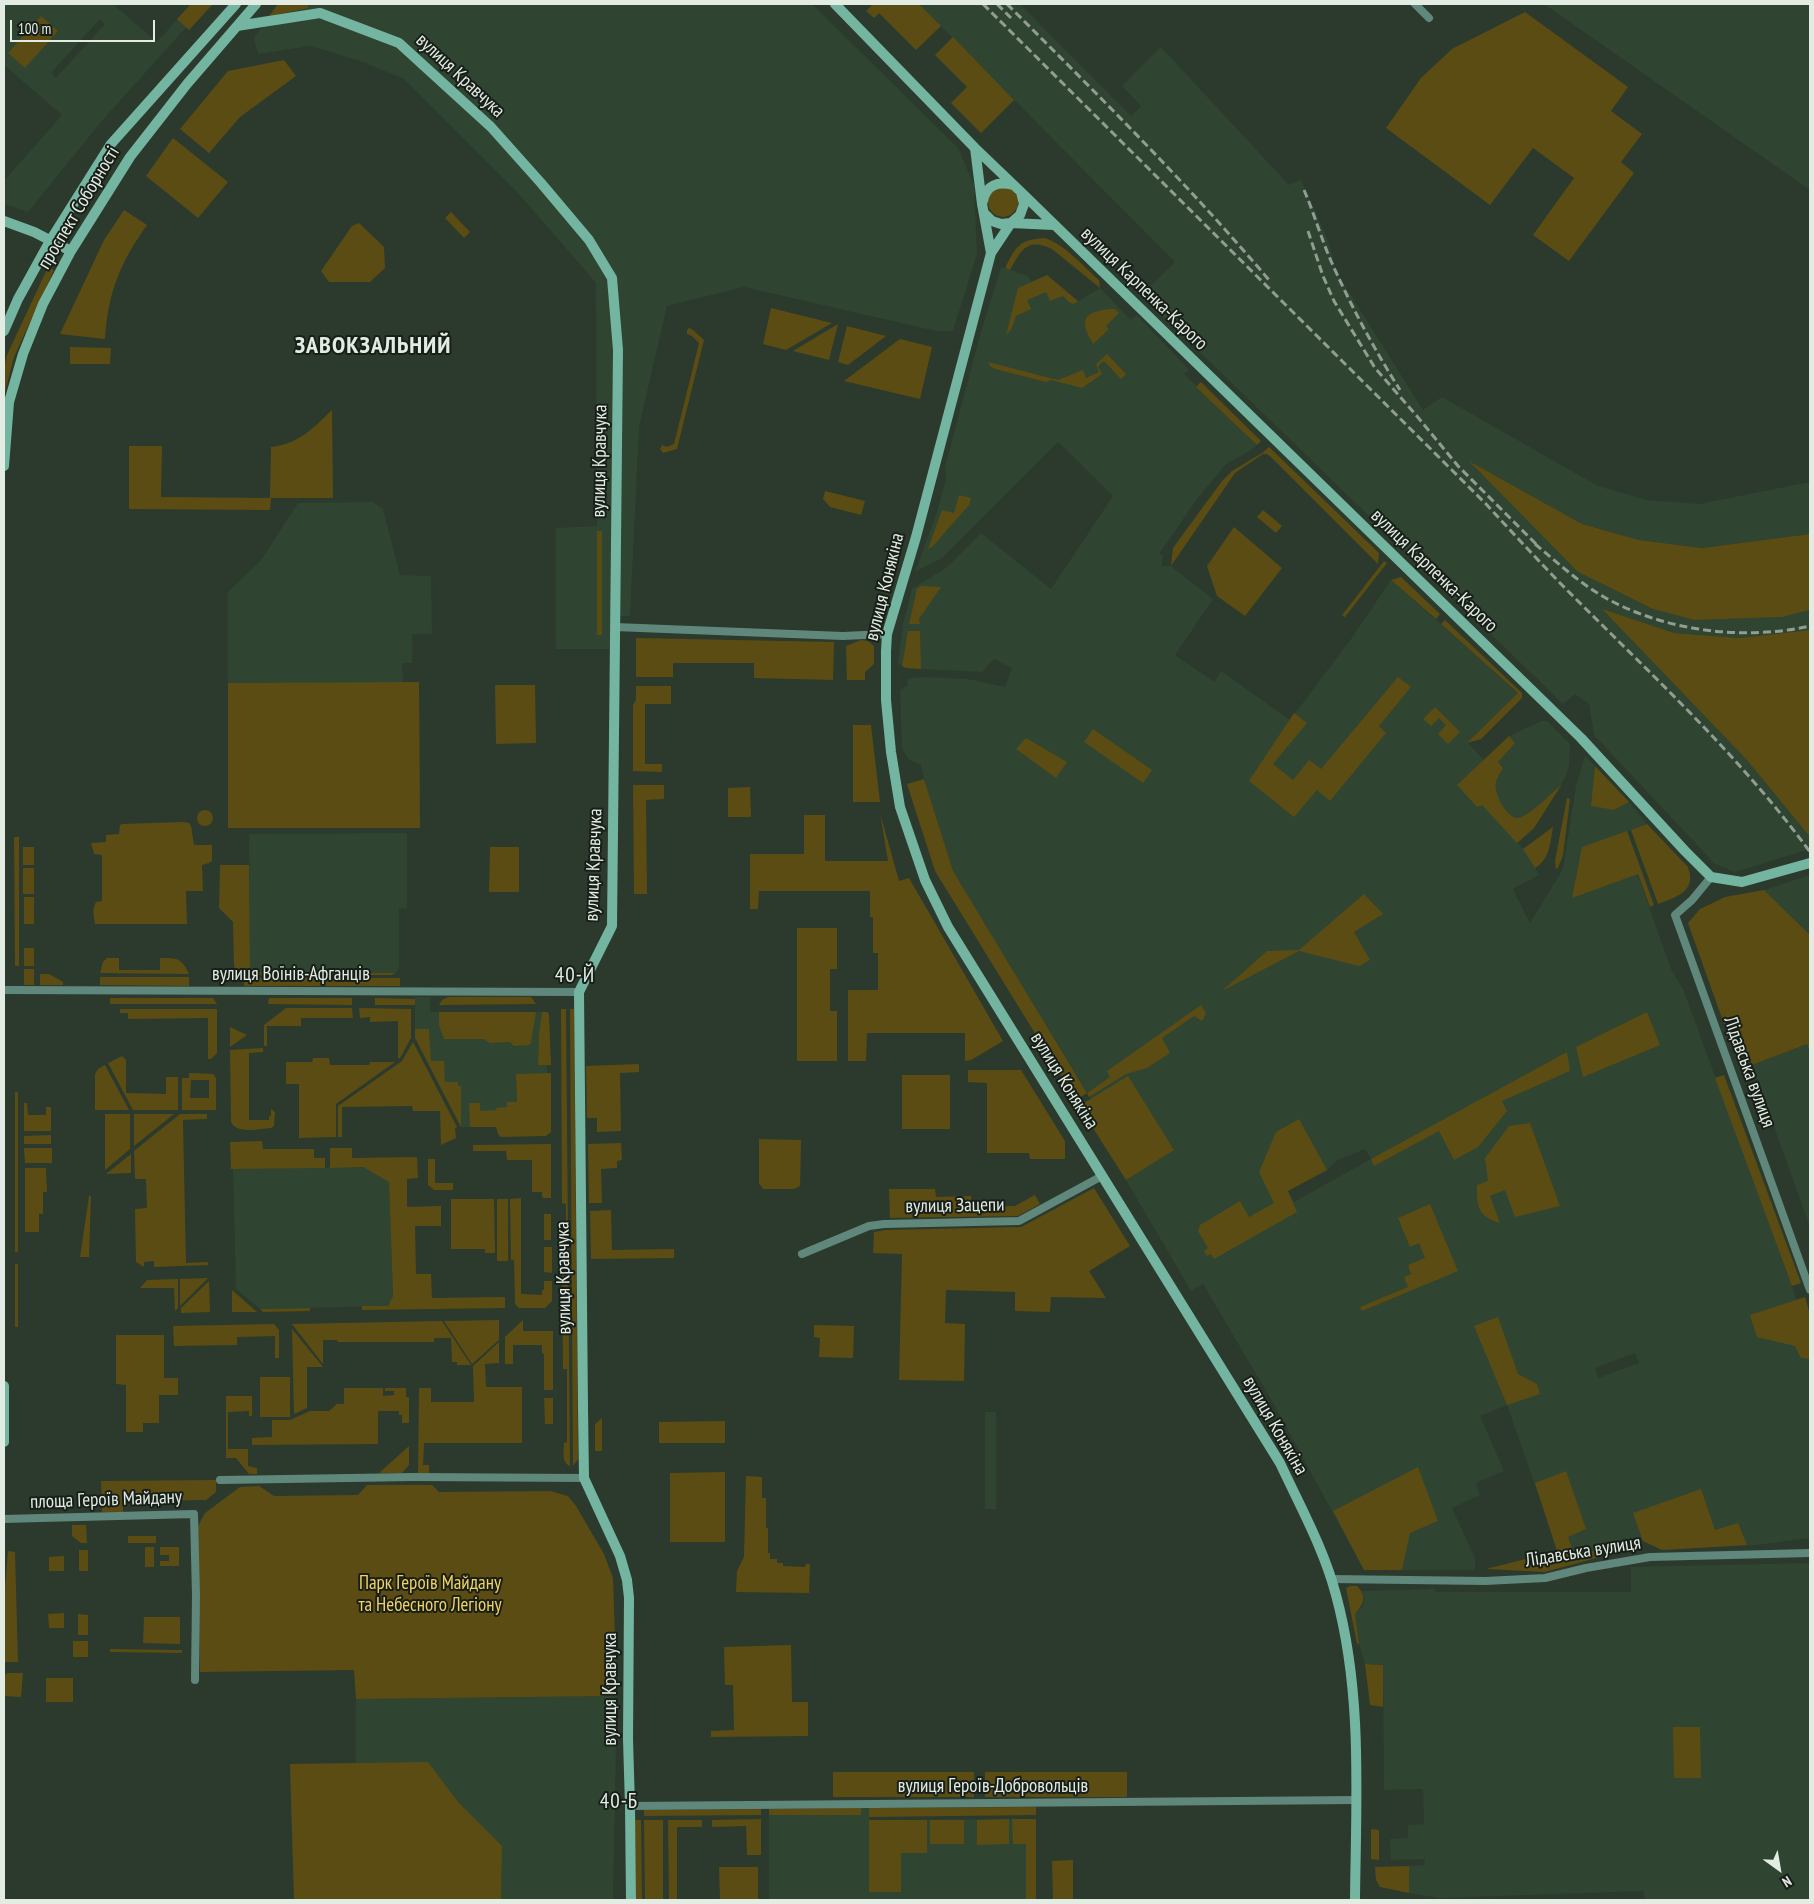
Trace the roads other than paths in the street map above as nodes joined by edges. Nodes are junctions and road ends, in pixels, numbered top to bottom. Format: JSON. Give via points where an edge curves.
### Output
{"nodes":[{"id":1,"x":236,"y":4,"type":"edge"},
{"id":2,"x":256,"y":4,"type":"edge"},
{"id":3,"x":313,"y":4,"type":"edge"},
{"id":4,"x":835,"y":4,"type":"edge"},
{"id":5,"x":1415,"y":4,"type":"edge"},
{"id":6,"x":320,"y":13,"type":"junction"},
{"id":7,"x":1429,"y":18,"type":"dead end"},
{"id":8,"x":237,"y":26,"type":"junction"},
{"id":9,"x":183,"y":61,"type":"junction"},
{"id":10,"x":174,"y":72,"type":"junction"},
{"id":11,"x":196,"y":73,"type":"junction"},
{"id":12,"x":187,"y":84,"type":"junction"},
{"id":13,"x":975,"y":148,"type":"junction"},
{"id":14,"x":1017,"y":188,"type":"junction"},
{"id":15,"x":983,"y":209,"type":"junction"},
{"id":16,"x":4,"y":221,"type":"edge"},
{"id":17,"x":1011,"y":222,"type":"junction"},
{"id":18,"x":1054,"y":225,"type":"junction"},
{"id":19,"x":50,"y":241,"type":"junction"},
{"id":20,"x":71,"y":251,"type":"junction"},
{"id":21,"x":991,"y":254,"type":"junction"},
{"id":22,"x":4,"y":330,"type":"edge"},
{"id":23,"x":4,"y":466,"type":"edge"},
{"id":24,"x":615,"y":627,"type":"junction"},
{"id":25,"x":887,"y":634,"type":"junction"},
{"id":26,"x":1810,"y":864,"type":"edge"},
{"id":27,"x":1711,"y":876,"type":"junction"},
{"id":28,"x":4,"y":990,"type":"edge"},
{"id":29,"x":579,"y":992,"type":"junction"},
{"id":30,"x":1102,"y":1176,"type":"junction"},
{"id":31,"x":802,"y":1254,"type":"dead end"},
{"id":32,"x":1810,"y":1290,"type":"edge"},
{"id":33,"x":4,"y":1386,"type":"edge"},
{"id":34,"x":4,"y":1442,"type":"edge"},
{"id":35,"x":584,"y":1478,"type":"junction"},
{"id":36,"x":220,"y":1480,"type":"dead end"},
{"id":37,"x":4,"y":1519,"type":"edge"},
{"id":38,"x":1810,"y":1553,"type":"edge"},
{"id":39,"x":1331,"y":1579,"type":"junction"},
{"id":40,"x":195,"y":1680,"type":"dead end"},
{"id":41,"x":1356,"y":1800,"type":"junction"},
{"id":42,"x":630,"y":1806,"type":"junction"},
{"id":43,"x":631,"y":1900,"type":"edge"},
{"id":44,"x":1355,"y":1900,"type":"edge"}],
"edges":[{"from":1,"to":9,"type":"main road","name":"проспект Соборності"},
{"from":2,"to":8,"type":"main road","name":"проспект Соборності"},
{"from":3,"to":6,"type":"main road"},
{"from":4,"to":13,"type":"main road"},
{"from":5,"to":7,"type":"street"},
{"from":6,"to":8,"type":"main road"},
{"from":6,"to":24,"type":"main road","name":"вулиця Кравчука","via":[[398,43],[491,127],[589,240],[612,278],[618,350]]},
{"from":8,"to":11,"type":"main road","name":"проспект Соборності"},
{"from":9,"to":10,"type":"main road","name":"проспект Соборності"},
{"from":9,"to":11,"type":"main road"},
{"from":10,"to":12,"type":"main road"},
{"from":10,"to":19,"type":"main road","name":"проспект Соборності","via":[[111,144]]},
{"from":11,"to":12,"type":"main road","name":"проспект Соборності"},
{"from":12,"to":20,"type":"main road","name":"проспект Соборності","via":[[130,157]]},
{"from":13,"to":14,"type":"main road","name":"вулиця Карпенка-Карого"},
{"from":13,"to":15,"type":"main road"},
{"from":14,"to":15,"type":"main road","via":[[1002,182],[992,185],[984,194]]},
{"from":14,"to":17,"type":"main road","via":[[1024,204],[1020,215]]},
{"from":14,"to":18,"type":"main road","name":"вулиця Карпенка-Карого"},
{"from":15,"to":17,"type":"main road","via":[[992,221],[1001,224]]},
{"from":15,"to":21,"type":"main road"},
{"from":16,"to":19,"type":"main road"},
{"from":17,"to":18,"type":"main road"},
{"from":17,"to":21,"type":"main road"},
{"from":18,"to":27,"type":"main road","name":"вулиця Карпенка-Карого","via":[[1581,738]]},
{"from":19,"to":20,"type":"main road"},
{"from":19,"to":22,"type":"main road","name":"проспект Соборності"},
{"from":20,"to":23,"type":"main road","name":"проспект Соборності","via":[[23,354],[9,402]]},
{"from":21,"to":25,"type":"main road","name":"вулиця Конякіна"},
{"from":24,"to":25,"type":"street","via":[[843,636]]},
{"from":24,"to":29,"type":"main road","name":"вулиця Кравчука","via":[[612,926]]},
{"from":25,"to":30,"type":"main road","name":"вулиця Конякіна","via":[[886,700],[891,752],[900,807],[925,880],[948,927]]},
{"from":26,"to":27,"type":"main road","via":[[1742,882]]},
{"from":27,"to":32,"type":"street","name":"Лідавська вулиця","via":[[1675,915]]},
{"from":28,"to":29,"type":"street","name":"вулиця Воїнів-Афганців"},
{"from":29,"to":35,"type":"main road","name":"вулиця Кравчука"},
{"from":30,"to":31,"type":"street","name":"вулиця Зацепи","via":[[1020,1221],[869,1226]]},
{"from":30,"to":39,"type":"main road","name":"вулиця Конякіна","via":[[1280,1463]]},
{"from":33,"to":34,"type":"main road"},
{"from":35,"to":36,"type":"street"},
{"from":35,"to":42,"type":"main road","name":"вулиця Кравчука","via":[[620,1556],[627,1580]]},
{"from":37,"to":40,"type":"street","name":"площа Героїв Майдану","via":[[194,1514]]},
{"from":38,"to":39,"type":"street","name":"Лідавська вулиця","via":[[1650,1557],[1546,1578],[1485,1581]]},
{"from":39,"to":41,"type":"main road","name":"вулиця Конякіна","via":[[1350,1665],[1356,1741]]},
{"from":41,"to":42,"type":"street","name":"вулиця Героїв-Добровольців"},
{"from":41,"to":44,"type":"main road","name":"вулиця Конякіна"},
{"from":42,"to":43,"type":"main road","name":"вулиця Кравчука"}]}
